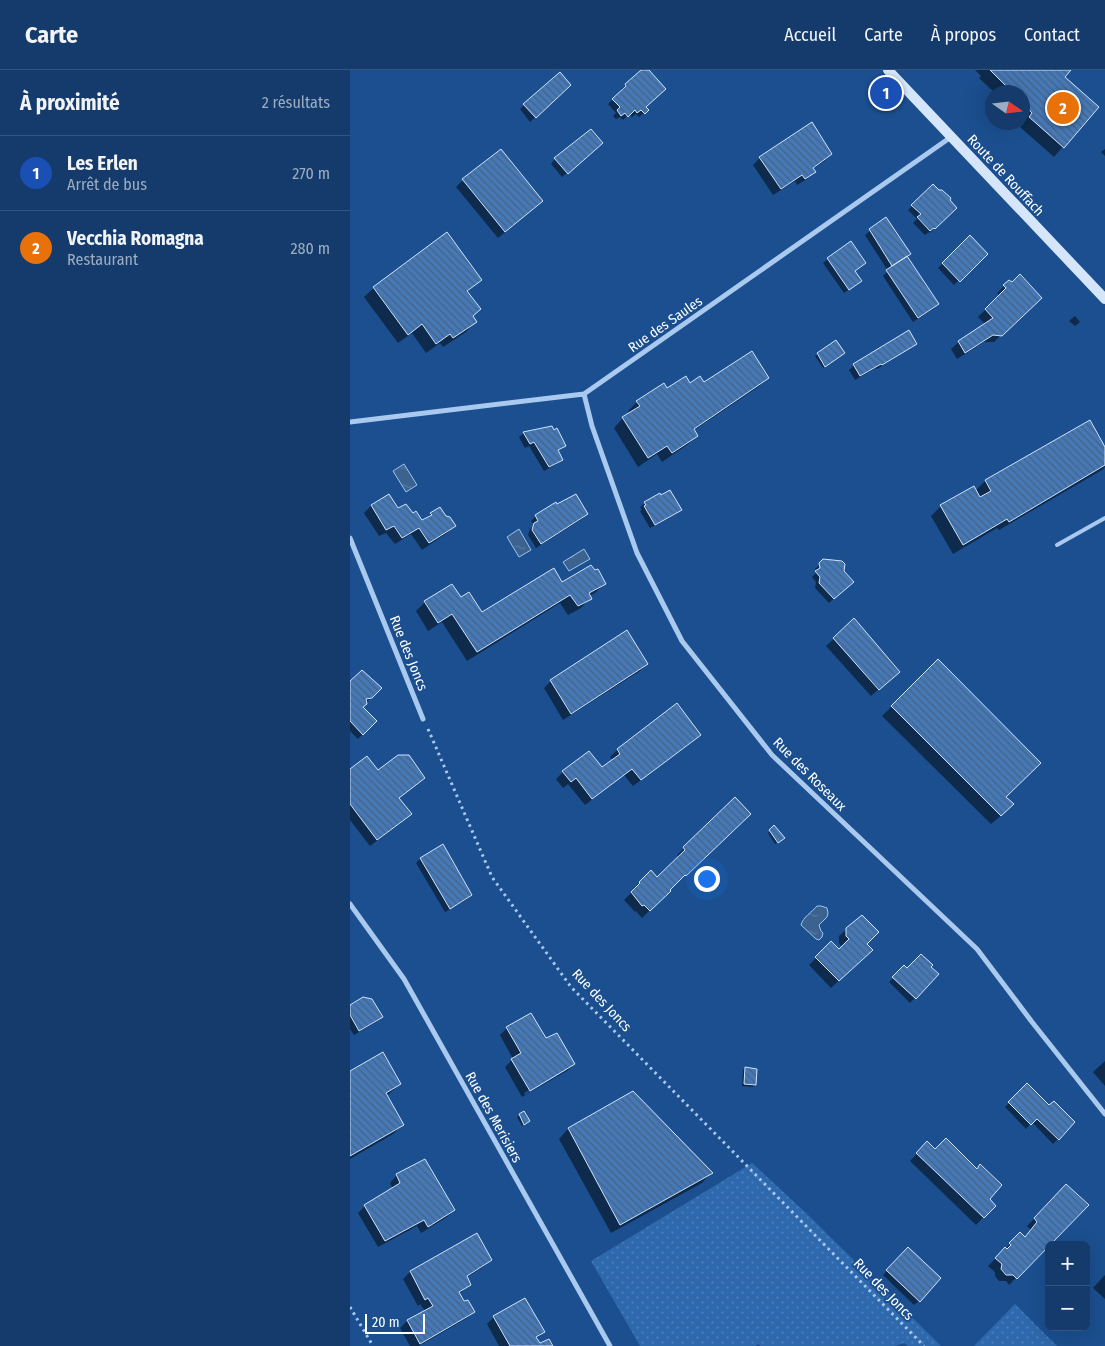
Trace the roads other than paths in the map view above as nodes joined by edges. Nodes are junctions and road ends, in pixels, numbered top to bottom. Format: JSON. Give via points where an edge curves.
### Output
{"nodes":[{"id":1,"x":888,"y":70,"type":"edge"},
{"id":2,"x":951,"y":137,"type":"junction"},
{"id":3,"x":1105,"y":299,"type":"edge"},
{"id":4,"x":584,"y":394,"type":"junction"},
{"id":5,"x":350,"y":422,"type":"edge"},
{"id":6,"x":1105,"y":518,"type":"edge"},
{"id":7,"x":350,"y":538,"type":"edge"},
{"id":8,"x":1057,"y":545,"type":"dead end"},
{"id":9,"x":423,"y":719,"type":"road end"},
{"id":10,"x":350,"y":904,"type":"edge"},
{"id":11,"x":1105,"y":1114,"type":"edge"},
{"id":12,"x":610,"y":1346,"type":"edge"}],
"edges":[{"from":1,"to":2,"type":"main road","name":"Route de Rouffach"},
{"from":2,"to":3,"type":"main road","name":"Route de Rouffach"},
{"from":2,"to":4,"type":"street","name":"Rue des Saules"},
{"from":4,"to":5,"type":"street","name":"Rue des Saules"},
{"from":4,"to":11,"type":"street","name":"Rue des Roseaux","via":[[592,426],[637,553],[682,641],[772,754],[977,949]]},
{"from":6,"to":8,"type":"lane"},
{"from":7,"to":9,"type":"street","name":"Rue des Joncs"},
{"from":10,"to":12,"type":"street","name":"Rue des Merisiers","via":[[404,980]]}]}
